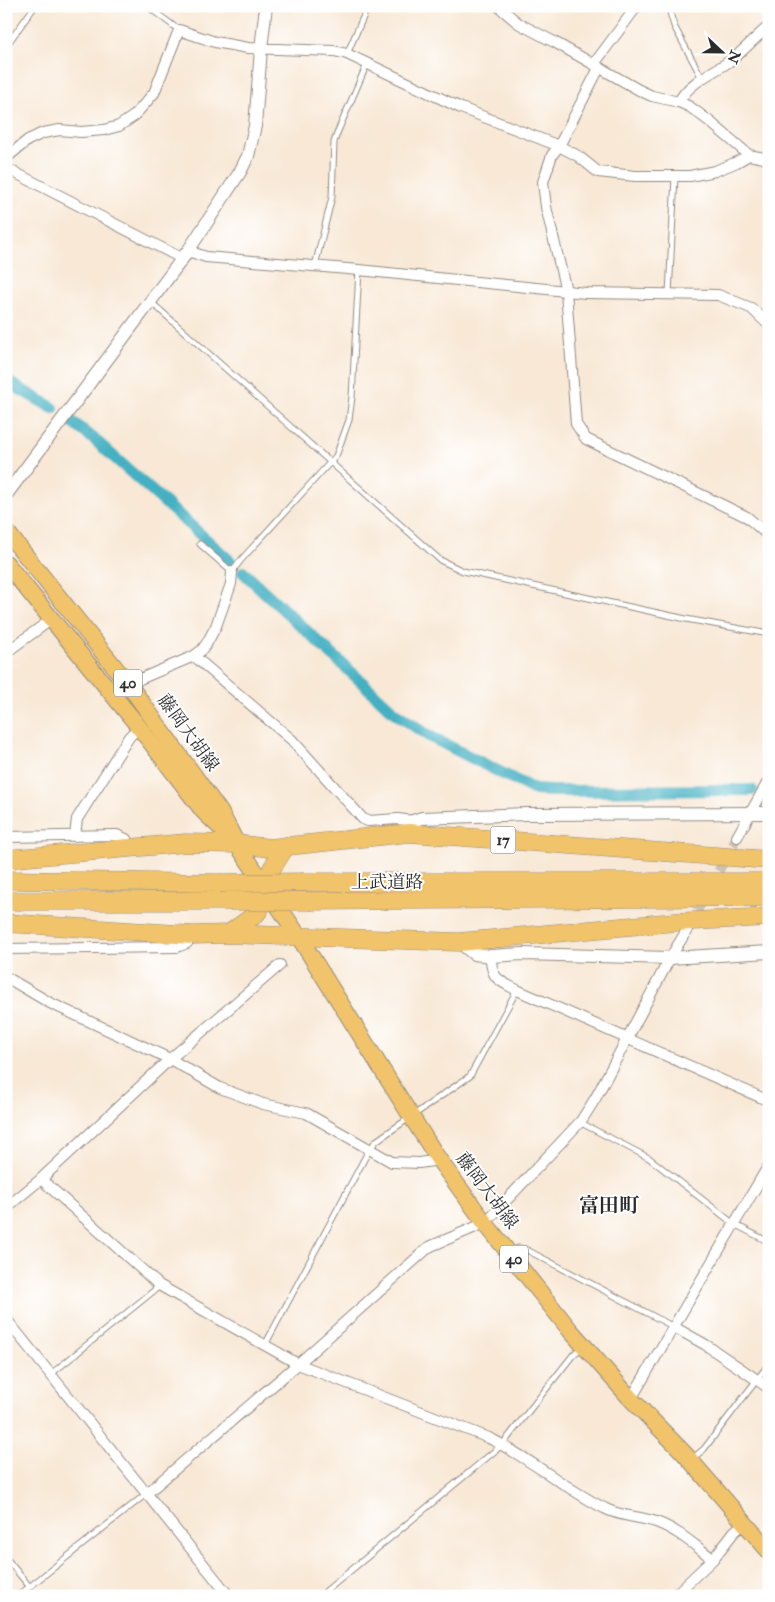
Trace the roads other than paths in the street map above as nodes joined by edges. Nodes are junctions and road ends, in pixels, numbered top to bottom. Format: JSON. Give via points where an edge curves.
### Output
{"nodes":[{"id":1,"x":36,"y":6,"type":"edge"},
{"id":2,"x":147,"y":6,"type":"edge"},
{"id":3,"x":266,"y":6,"type":"edge"},
{"id":4,"x":368,"y":6,"type":"edge"},
{"id":5,"x":498,"y":6,"type":"edge"},
{"id":6,"x":636,"y":6,"type":"edge"},
{"id":7,"x":668,"y":6,"type":"edge"},
{"id":8,"x":769,"y":26,"type":"edge"},
{"id":9,"x":179,"y":30,"type":"junction"},
{"id":10,"x":6,"y":46,"type":"edge"},
{"id":11,"x":261,"y":49,"type":"junction"},
{"id":12,"x":347,"y":54,"type":"junction"},
{"id":13,"x":367,"y":64,"type":"junction"},
{"id":14,"x":596,"y":66,"type":"junction"},
{"id":15,"x":702,"y":79,"type":"junction"},
{"id":16,"x":679,"y":102,"type":"junction"},
{"id":17,"x":559,"y":146,"type":"junction"},
{"id":18,"x":749,"y":155,"type":"junction"},
{"id":19,"x":6,"y":158,"type":"edge"},
{"id":20,"x":769,"y":159,"type":"edge"},
{"id":21,"x":6,"y":168,"type":"edge"},
{"id":22,"x":675,"y":177,"type":"junction"},
{"id":23,"x":185,"y":255,"type":"junction"},
{"id":24,"x":315,"y":266,"type":"junction"},
{"id":25,"x":359,"y":270,"type":"junction"},
{"id":26,"x":566,"y":291,"type":"junction"},
{"id":27,"x":669,"y":294,"type":"junction"},
{"id":28,"x":150,"y":302,"type":"junction"},
{"id":29,"x":769,"y":325,"type":"edge"},
{"id":30,"x":330,"y":463,"type":"junction"},
{"id":31,"x":6,"y":495,"type":"edge"},
{"id":32,"x":6,"y":530,"type":"edge"},
{"id":33,"x":769,"y":536,"type":"edge"},
{"id":34,"x":200,"y":544,"type":"dead end"},
{"id":35,"x":6,"y":563,"type":"edge"},
{"id":36,"x":232,"y":572,"type":"junction"},
{"id":37,"x":52,"y":619,"type":"junction"},
{"id":38,"x":769,"y":634,"type":"edge"},
{"id":39,"x":6,"y":654,"type":"edge"},
{"id":40,"x":194,"y":656,"type":"junction"},
{"id":41,"x":130,"y":685,"type":"junction"},
{"id":42,"x":139,"y":727,"type":"junction"},
{"id":43,"x":769,"y":780,"type":"edge"},
{"id":44,"x":752,"y":813,"type":"junction"},
{"id":45,"x":769,"y":813,"type":"edge"},
{"id":46,"x":411,"y":827,"type":"junction"},
{"id":47,"x":75,"y":836,"type":"junction"},
{"id":48,"x":6,"y":837,"type":"edge"},
{"id":49,"x":737,"y":837,"type":"tunnel mouth"},
{"id":50,"x":237,"y":844,"type":"junction"},
{"id":51,"x":286,"y":846,"type":"junction"},
{"id":52,"x":129,"y":849,"type":"junction"},
{"id":53,"x":6,"y":859,"type":"edge"},
{"id":54,"x":769,"y":860,"type":"edge"},
{"id":55,"x":6,"y":880,"type":"edge"},
{"id":56,"x":769,"y":882,"type":"edge"},
{"id":57,"x":269,"y":892,"type":"junction"},
{"id":58,"x":769,"y":897,"type":"edge"},
{"id":59,"x":6,"y":900,"type":"edge"},
{"id":60,"x":769,"y":917,"type":"edge"},
{"id":61,"x":6,"y":923,"type":"edge"},
{"id":62,"x":687,"y":930,"type":"tunnel mouth"},
{"id":63,"x":228,"y":934,"type":"junction"},
{"id":64,"x":193,"y":935,"type":"junction"},
{"id":65,"x":299,"y":937,"type":"junction"},
{"id":66,"x":459,"y":942,"type":"junction"},
{"id":67,"x":6,"y":949,"type":"edge"},
{"id":68,"x":769,"y":952,"type":"edge"},
{"id":69,"x":491,"y":956,"type":"junction"},
{"id":70,"x":670,"y":958,"type":"junction"},
{"id":71,"x":280,"y":965,"type":"dead end"},
{"id":72,"x":6,"y":977,"type":"edge"},
{"id":73,"x":517,"y":990,"type":"junction"},
{"id":74,"x":628,"y":1038,"type":"junction"},
{"id":75,"x":170,"y":1059,"type":"junction"},
{"id":76,"x":769,"y":1101,"type":"edge"},
{"id":77,"x":411,"y":1116,"type":"junction"},
{"id":78,"x":581,"y":1121,"type":"junction"},
{"id":79,"x":369,"y":1150,"type":"junction"},
{"id":80,"x":439,"y":1160,"type":"junction"},
{"id":81,"x":769,"y":1165,"type":"edge"},
{"id":82,"x":41,"y":1179,"type":"junction"},
{"id":83,"x":6,"y":1208,"type":"edge"},
{"id":84,"x":485,"y":1223,"type":"junction"},
{"id":85,"x":734,"y":1224,"type":"junction"},
{"id":86,"x":769,"y":1242,"type":"edge"},
{"id":87,"x":509,"y":1254,"type":"junction"},
{"id":88,"x":160,"y":1284,"type":"junction"},
{"id":89,"x":6,"y":1319,"type":"edge"},
{"id":90,"x":674,"y":1327,"type":"junction"},
{"id":91,"x":265,"y":1345,"type":"junction"},
{"id":92,"x":584,"y":1345,"type":"junction"},
{"id":93,"x":298,"y":1364,"type":"junction"},
{"id":94,"x":769,"y":1364,"type":"edge"},
{"id":95,"x":50,"y":1374,"type":"junction"},
{"id":96,"x":757,"y":1380,"type":"junction"},
{"id":97,"x":769,"y":1388,"type":"edge"},
{"id":98,"x":631,"y":1400,"type":"junction"},
{"id":99,"x":502,"y":1444,"type":"junction"},
{"id":100,"x":690,"y":1461,"type":"junction"},
{"id":101,"x":146,"y":1494,"type":"junction"},
{"id":102,"x":744,"y":1523,"type":"junction"},
{"id":103,"x":769,"y":1551,"type":"edge"},
{"id":104,"x":6,"y":1558,"type":"edge"},
{"id":105,"x":713,"y":1559,"type":"junction"},
{"id":106,"x":30,"y":1586,"type":"junction"},
{"id":107,"x":18,"y":1596,"type":"edge"},
{"id":108,"x":229,"y":1596,"type":"edge"},
{"id":109,"x":320,"y":1596,"type":"edge"},
{"id":110,"x":674,"y":1596,"type":"edge"}],
"edges":[{"from":1,"to":10,"type":"lane"},
{"from":2,"to":9,"type":"lane"},
{"from":3,"to":11,"type":"street"},
{"from":4,"to":12,"type":"lane"},
{"from":5,"to":14,"type":"street","via":[[518,23]]},
{"from":6,"to":14,"type":"street"},
{"from":7,"to":15,"type":"lane","via":[[674,26]]},
{"from":8,"to":15,"type":"street","via":[[734,58]]},
{"from":9,"to":11,"type":"street","via":[[215,42]]},
{"from":9,"to":19,"type":"street","via":[[154,93],[134,116],[119,126],[104,130],[43,132]]},
{"from":11,"to":12,"type":"street"},
{"from":11,"to":23,"type":"street","via":[[257,111],[248,156],[231,188]]},
{"from":12,"to":13,"type":"street"},
{"from":13,"to":17,"type":"street","via":[[461,108]]},
{"from":13,"to":24,"type":"lane","via":[[334,142],[332,197]]},
{"from":14,"to":16,"type":"street","via":[[652,96]]},
{"from":14,"to":17,"type":"street"},
{"from":15,"to":16,"type":"street"},
{"from":16,"to":18,"type":"street","via":[[709,121]]},
{"from":17,"to":22,"type":"street","via":[[598,172]]},
{"from":17,"to":26,"type":"street","via":[[552,155],[543,182]]},
{"from":18,"to":20,"type":"street"},
{"from":18,"to":22,"type":"street","via":[[715,171]]},
{"from":21,"to":23,"type":"street"},
{"from":22,"to":27,"type":"lane"},
{"from":23,"to":24,"type":"street"},
{"from":23,"to":28,"type":"street"},
{"from":24,"to":25,"type":"street"},
{"from":25,"to":26,"type":"street"},
{"from":25,"to":30,"type":"lane","via":[[349,420],[336,456]]},
{"from":26,"to":27,"type":"street"},
{"from":26,"to":33,"type":"street","via":[[576,424],[586,438],[747,517]]},
{"from":27,"to":29,"type":"street","via":[[718,295],[751,308]]},
{"from":28,"to":30,"type":"lane"},
{"from":28,"to":31,"type":"street"},
{"from":30,"to":36,"type":"lane"},
{"from":30,"to":38,"type":"lane","via":[[440,560],[463,572]]},
{"from":32,"to":41,"type":"main road","name":"藤岡大胡線","number":"40"},
{"from":34,"to":36,"type":"lane"},
{"from":35,"to":37,"type":"main road","name":"藤岡大胡線","number":"40"},
{"from":36,"to":40,"type":"street","via":[[231,584],[211,636]]},
{"from":37,"to":39,"type":"street"},
{"from":37,"to":42,"type":"main road","name":"藤岡大胡線","number":"40"},
{"from":40,"to":41,"type":"street"},
{"from":40,"to":46,"type":"street","via":[[292,740],[363,819],[398,819]]},
{"from":41,"to":50,"type":"main road","name":"藤岡大胡線","number":"40","via":[[220,812]]},
{"from":42,"to":47,"type":"street","via":[[76,819]]},
{"from":42,"to":50,"type":"main road","name":"藤岡大胡線","number":"40","via":[[204,812]]},
{"from":43,"to":44,"type":"street"},
{"from":44,"to":45,"type":"street"},
{"from":44,"to":46,"type":"street","via":[[422,818]]},
{"from":44,"to":49,"type":"street"},
{"from":46,"to":51,"type":"highway","number":"17"},
{"from":46,"to":54,"type":"highway","number":"17"},
{"from":47,"to":48,"type":"street"},
{"from":47,"to":52,"type":"street","via":[[117,835],[126,839]]},
{"from":50,"to":51,"type":"highway","number":"17","via":[[270,848]]},
{"from":50,"to":52,"type":"highway","number":"17","via":[[186,843]]},
{"from":50,"to":57,"type":"main road","name":"藤岡大胡線","number":"40"},
{"from":51,"to":57,"type":"highway","via":[[272,868]]},
{"from":52,"to":53,"type":"highway","number":"17"},
{"from":55,"to":56,"type":"highway","name":"上武道路","bridge":true},
{"from":57,"to":63,"type":"highway","via":[[254,915]]},
{"from":57,"to":65,"type":"main road","name":"藤岡大胡線","number":"40"},
{"from":58,"to":59,"type":"highway","name":"上武道路","bridge":true},
{"from":60,"to":66,"type":"highway","via":[[675,922]]},
{"from":61,"to":64,"type":"highway"},
{"from":62,"to":70,"type":"street"},
{"from":63,"to":64,"type":"highway"},
{"from":63,"to":65,"type":"highway"},
{"from":64,"to":67,"type":"street","via":[[187,943],[177,947]]},
{"from":65,"to":66,"type":"highway"},
{"from":65,"to":77,"type":"main road","name":"藤岡大胡線","number":"40"},
{"from":66,"to":69,"type":"street","via":[[474,954]]},
{"from":68,"to":70,"type":"street"},
{"from":69,"to":70,"type":"street"},
{"from":69,"to":73,"type":"street","via":[[493,975]]},
{"from":70,"to":74,"type":"street"},
{"from":71,"to":75,"type":"street"},
{"from":72,"to":75,"type":"street","via":[[50,1003]]},
{"from":73,"to":74,"type":"street"},
{"from":73,"to":77,"type":"lane","via":[[470,1076]]},
{"from":74,"to":76,"type":"street"},
{"from":74,"to":78,"type":"street"},
{"from":75,"to":79,"type":"street","via":[[220,1088],[264,1104],[306,1112]]},
{"from":75,"to":82,"type":"street"},
{"from":77,"to":79,"type":"lane","via":[[376,1141]]},
{"from":77,"to":80,"type":"main road","name":"藤岡大胡線","number":"40"},
{"from":78,"to":84,"type":"street"},
{"from":78,"to":85,"type":"lane","via":[[649,1158]]},
{"from":79,"to":80,"type":"street","via":[[392,1162]]},
{"from":79,"to":91,"type":"lane"},
{"from":80,"to":84,"type":"main road","name":"藤岡大胡線","number":"40"},
{"from":81,"to":85,"type":"street"},
{"from":82,"to":83,"type":"street"},
{"from":82,"to":88,"type":"street"},
{"from":84,"to":87,"type":"main road","name":"藤岡大胡線","number":"40"},
{"from":84,"to":93,"type":"street","via":[[429,1246]]},
{"from":85,"to":86,"type":"lane"},
{"from":85,"to":90,"type":"street"},
{"from":87,"to":90,"type":"lane","via":[[518,1248],[525,1249]]},
{"from":87,"to":92,"type":"main road","name":"藤岡大胡線","number":"40"},
{"from":88,"to":91,"type":"street"},
{"from":88,"to":95,"type":"lane"},
{"from":89,"to":95,"type":"street"},
{"from":90,"to":96,"type":"street"},
{"from":90,"to":98,"type":"street"},
{"from":91,"to":93,"type":"street"},
{"from":92,"to":98,"type":"main road","name":"藤岡大胡線","number":"40"},
{"from":92,"to":99,"type":"lane"},
{"from":93,"to":99,"type":"street"},
{"from":93,"to":101,"type":"street"},
{"from":94,"to":96,"type":"lane"},
{"from":95,"to":101,"type":"street"},
{"from":96,"to":97,"type":"street"},
{"from":96,"to":100,"type":"lane","via":[[704,1449]]},
{"from":98,"to":100,"type":"main road","name":"藤岡大胡線","number":"40"},
{"from":99,"to":105,"type":"street","via":[[606,1510],[678,1531]]},
{"from":99,"to":109,"type":"lane"},
{"from":100,"to":102,"type":"main road","name":"藤岡大胡線","number":"40"},
{"from":101,"to":106,"type":"lane"},
{"from":101,"to":108,"type":"street"},
{"from":102,"to":103,"type":"main road","name":"藤岡大胡線","number":"40"},
{"from":102,"to":105,"type":"street"},
{"from":104,"to":106,"type":"lane"},
{"from":105,"to":110,"type":"street"},
{"from":106,"to":107,"type":"lane"}]}
